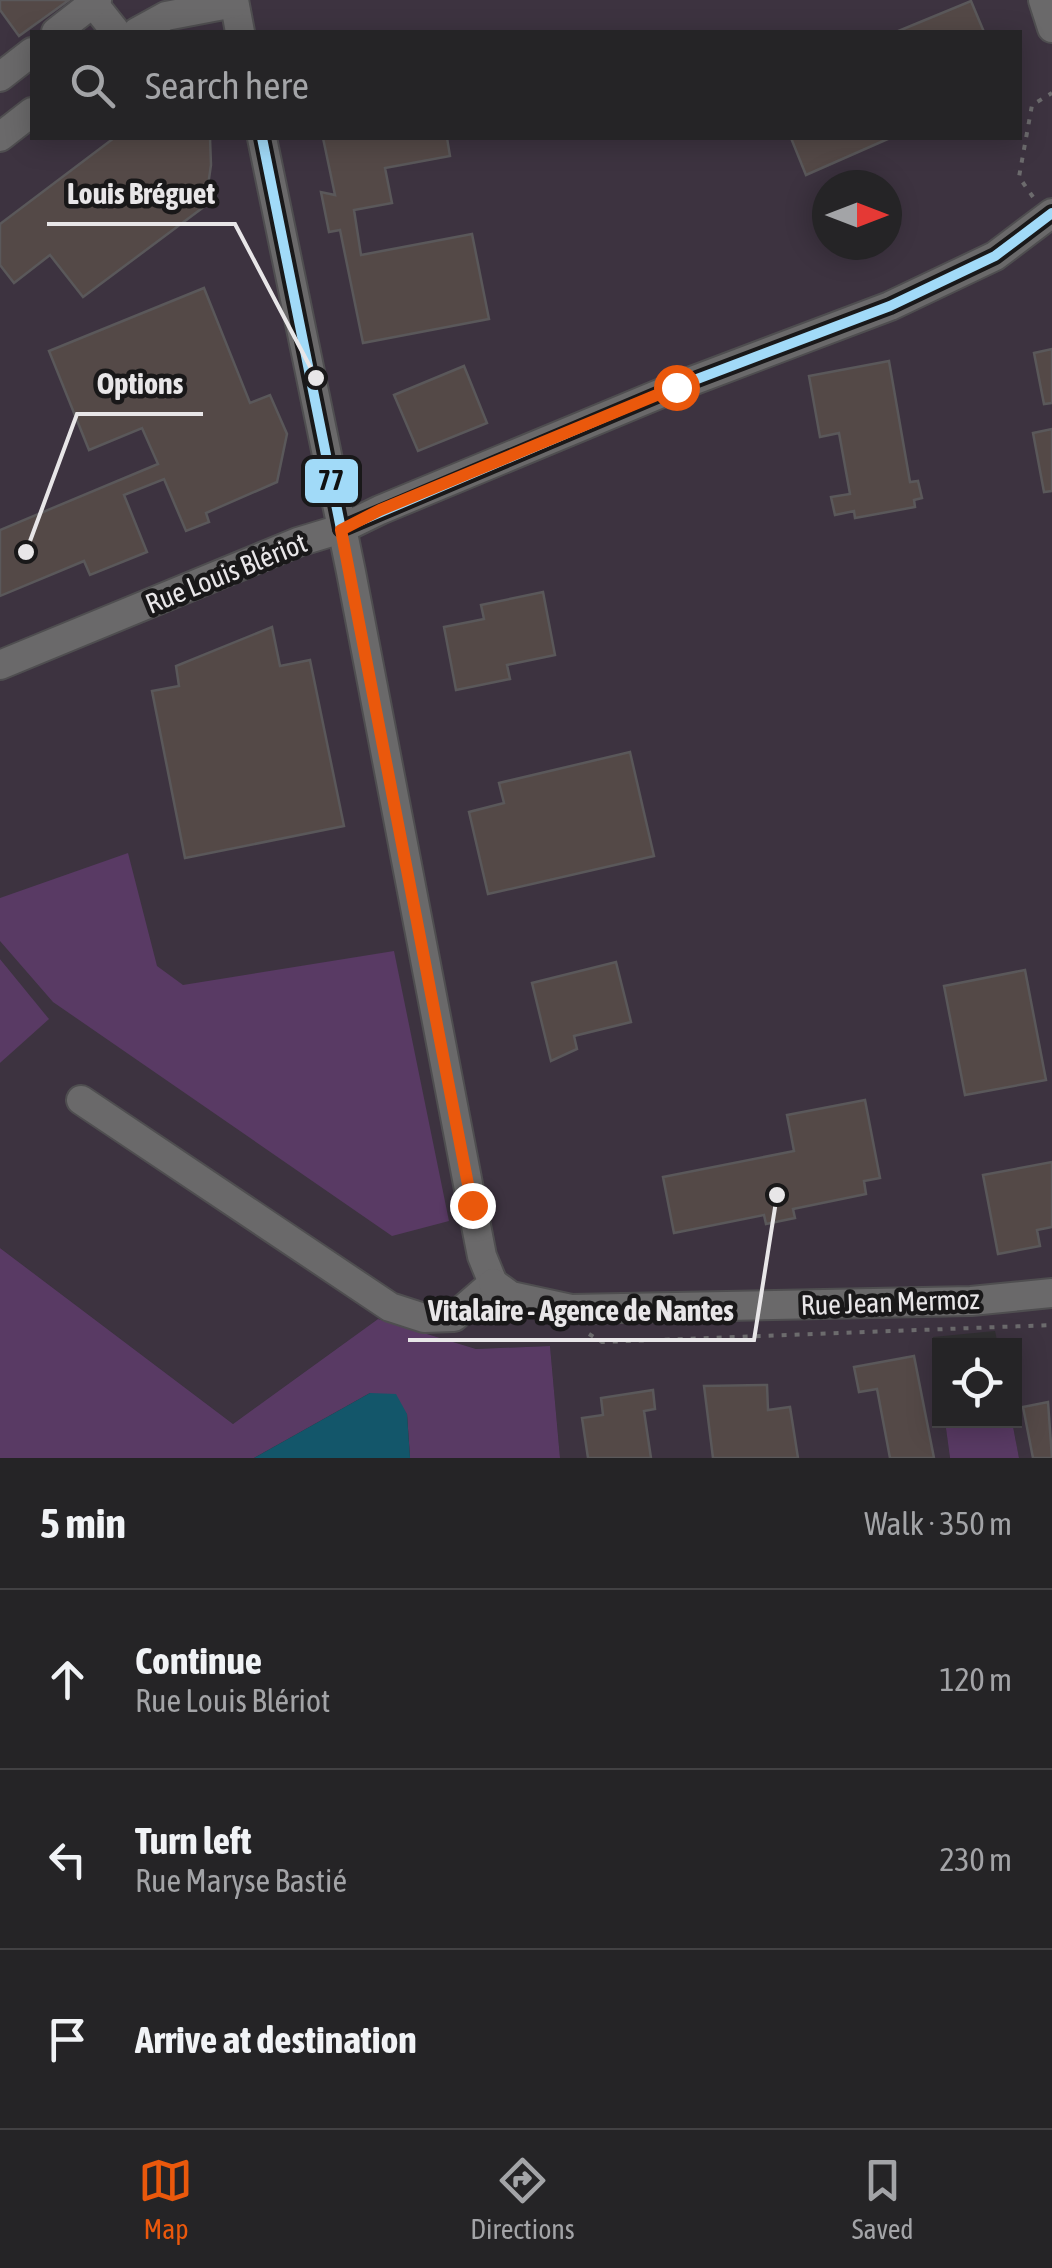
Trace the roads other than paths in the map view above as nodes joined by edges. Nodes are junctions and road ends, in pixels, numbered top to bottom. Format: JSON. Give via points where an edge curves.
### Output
{"nodes":[{"id":1,"x":1043,"y":0,"type":"edge"},
{"id":2,"x":234,"y":1,"type":"edge"},
{"id":3,"x":95,"y":2,"type":"edge"},
{"id":4,"x":1052,"y":28,"type":"edge"},
{"id":5,"x":59,"y":30,"type":"edge"},
{"id":6,"x":115,"y":30,"type":"edge"},
{"id":7,"x":141,"y":30,"type":"edge"},
{"id":8,"x":240,"y":30,"type":"edge"},
{"id":9,"x":30,"y":54,"type":"edge"},
{"id":10,"x":0,"y":78,"type":"edge"},
{"id":11,"x":30,"y":114,"type":"edge"},
{"id":12,"x":0,"y":136,"type":"edge"},
{"id":13,"x":262,"y":140,"type":"edge"},
{"id":14,"x":1050,"y":215,"type":"edge"},
{"id":15,"x":341,"y":530,"type":"junction"},
{"id":16,"x":0,"y":665,"type":"edge"},
{"id":17,"x":80,"y":1100,"type":"dead end"},
{"id":18,"x":492,"y":1283,"type":"junction"},
{"id":19,"x":1052,"y":1292,"type":"edge"}],
"edges":[{"from":1,"to":4,"type":"street"},
{"from":2,"to":7,"type":"street","via":[[166,16]]},
{"from":2,"to":8,"type":"street"},
{"from":3,"to":5,"type":"street"},
{"from":3,"to":6,"type":"street"},
{"from":9,"to":10,"type":"street"},
{"from":11,"to":12,"type":"street"},
{"from":13,"to":15,"type":"street"},
{"from":14,"to":15,"type":"street","name":"Rue Louis Blériot","via":[[995,256],[890,306],[676,387]]},
{"from":15,"to":16,"type":"street","name":"Rue Louis Blériot"},
{"from":15,"to":18,"type":"street"},
{"from":17,"to":18,"type":"street","via":[[390,1307],[424,1318],[454,1317]]},
{"from":18,"to":19,"type":"street","name":"Rue Jean Mermoz","via":[[511,1296],[572,1309],[971,1301]]}]}
